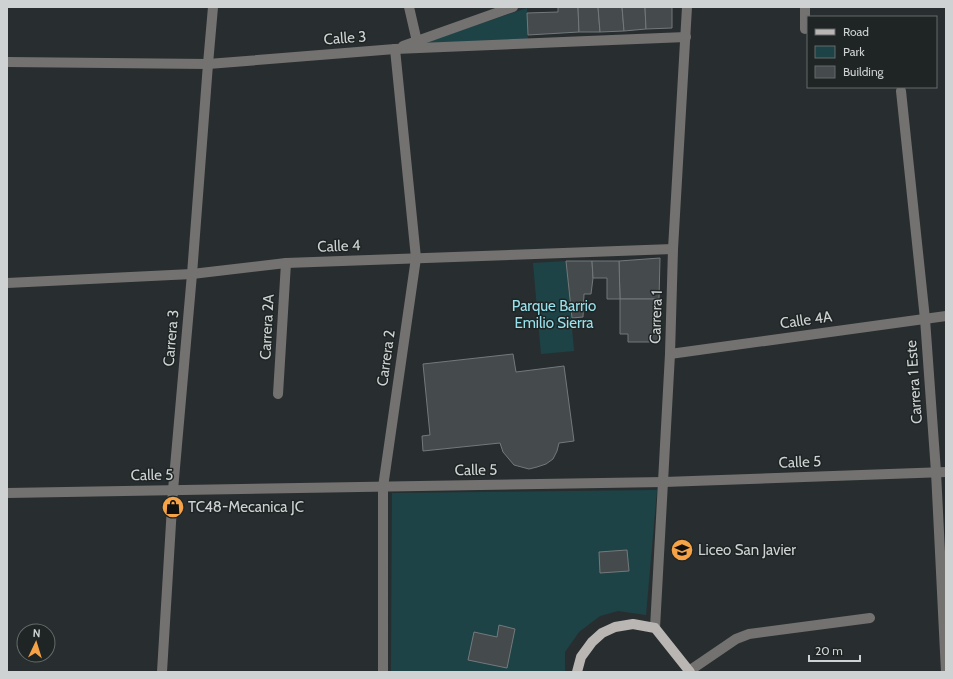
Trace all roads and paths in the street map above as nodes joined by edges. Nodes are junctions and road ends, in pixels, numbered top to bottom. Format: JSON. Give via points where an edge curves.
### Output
{"nodes":[{"id":1,"x":213,"y":7,"type":"edge"},
{"id":2,"x":409,"y":7,"type":"edge"},
{"id":3,"x":513,"y":7,"type":"edge"},
{"id":4,"x":687,"y":7,"type":"edge"},
{"id":5,"x":805,"y":7,"type":"edge"},
{"id":6,"x":805,"y":29,"type":"dead end"},
{"id":7,"x":686,"y":36,"type":"junction"},
{"id":8,"x":418,"y":45,"type":"junction"},
{"id":9,"x":395,"y":49,"type":"junction"},
{"id":10,"x":7,"y":62,"type":"edge"},
{"id":11,"x":208,"y":64,"type":"junction"},
{"id":12,"x":901,"y":92,"type":"dead end"},
{"id":13,"x":673,"y":249,"type":"junction"},
{"id":14,"x":416,"y":258,"type":"junction"},
{"id":15,"x":286,"y":263,"type":"junction"},
{"id":16,"x":192,"y":274,"type":"junction"},
{"id":17,"x":7,"y":283,"type":"edge"},
{"id":18,"x":946,"y":316,"type":"edge"},
{"id":19,"x":925,"y":319,"type":"junction"},
{"id":20,"x":670,"y":354,"type":"junction"},
{"id":21,"x":278,"y":394,"type":"dead end"},
{"id":22,"x":941,"y":472,"type":"edge"},
{"id":23,"x":664,"y":482,"type":"junction"},
{"id":24,"x":383,"y":487,"type":"junction"},
{"id":25,"x":173,"y":490,"type":"junction"},
{"id":26,"x":7,"y":493,"type":"edge"},
{"id":27,"x":870,"y":618,"type":"dead end"},
{"id":28,"x":655,"y":628,"type":"junction"},
{"id":29,"x":689,"y":671,"type":"edge"},
{"id":30,"x":162,"y":672,"type":"edge"},
{"id":31,"x":383,"y":672,"type":"edge"},
{"id":32,"x":577,"y":672,"type":"edge"},
{"id":33,"x":946,"y":672,"type":"edge"}],
"edges":[{"from":1,"to":11,"type":"street","name":"Carrera 3"},
{"from":2,"to":8,"type":"street"},
{"from":3,"to":8,"type":"street","name":"Calle 3"},
{"from":4,"to":7,"type":"street","name":"Carrera 1"},
{"from":5,"to":6,"type":"street"},
{"from":7,"to":8,"type":"street"},
{"from":7,"to":13,"type":"street","name":"Carrera 1"},
{"from":8,"to":9,"type":"street","name":"Calle 3"},
{"from":9,"to":11,"type":"street","name":"Calle 3"},
{"from":9,"to":14,"type":"street","name":"Carrera 2"},
{"from":10,"to":11,"type":"street","name":"Calle 3"},
{"from":11,"to":16,"type":"street","name":"Carrera 3"},
{"from":12,"to":19,"type":"street","name":"Carrera 1 Este"},
{"from":13,"to":14,"type":"street","name":"Calle 4"},
{"from":13,"to":20,"type":"street","name":"Carrera 1"},
{"from":14,"to":15,"type":"street","name":"Calle 4"},
{"from":14,"to":24,"type":"street","name":"Carrera 2"},
{"from":15,"to":16,"type":"street","name":"Calle 4"},
{"from":15,"to":21,"type":"street","name":"Carrera 2A"},
{"from":16,"to":17,"type":"street","name":"Calle 4"},
{"from":16,"to":25,"type":"street","name":"Carrera 3"},
{"from":18,"to":19,"type":"street","name":"Calle 4A"},
{"from":19,"to":20,"type":"street","name":"Calle 4A"},
{"from":19,"to":22,"type":"street","name":"Carrera 1 Este"},
{"from":20,"to":23,"type":"street","name":"Carrera 1"},
{"from":22,"to":23,"type":"street","name":"Calle 5"},
{"from":22,"to":33,"type":"street","name":"Carrera 1 Este"},
{"from":23,"to":24,"type":"street","name":"Calle 5"},
{"from":23,"to":28,"type":"street","name":"Carrera 1"},
{"from":24,"to":25,"type":"street","name":"Calle 5"},
{"from":24,"to":31,"type":"street","name":"Carrera 2"},
{"from":25,"to":26,"type":"street","name":"Calle 5"},
{"from":25,"to":30,"type":"street","name":"Carrera 3"},
{"from":27,"to":29,"type":"street","via":[[749,634],[736,639]]},
{"from":28,"to":29,"type":"main road"},
{"from":28,"to":32,"type":"main road","via":[[633,624],[615,627],[602,633],[581,657]]}]}
